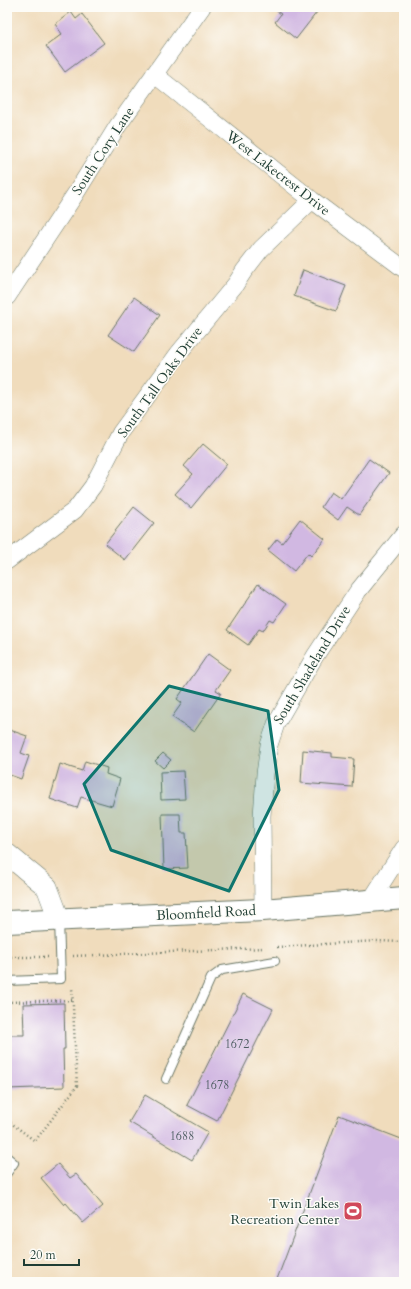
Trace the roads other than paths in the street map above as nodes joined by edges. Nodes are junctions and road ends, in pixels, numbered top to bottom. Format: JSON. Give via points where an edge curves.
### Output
{"nodes":[{"id":1,"x":202,"y":7,"type":"edge"},
{"id":2,"x":154,"y":74,"type":"junction"},
{"id":3,"x":312,"y":200,"type":"junction"},
{"id":4,"x":404,"y":269,"type":"edge"},
{"id":5,"x":7,"y":297,"type":"edge"},
{"id":6,"x":404,"y":534,"type":"edge"},
{"id":7,"x":7,"y":561,"type":"edge"},
{"id":8,"x":404,"y":848,"type":"edge"},
{"id":9,"x":7,"y":854,"type":"edge"},
{"id":10,"x":404,"y":898,"type":"edge"},
{"id":11,"x":371,"y":900,"type":"junction"},
{"id":12,"x":262,"y":910,"type":"junction"},
{"id":13,"x":59,"y":919,"type":"junction"},
{"id":14,"x":7,"y":922,"type":"edge"},
{"id":15,"x":275,"y":961,"type":"dead end"},
{"id":16,"x":7,"y":981,"type":"edge"},
{"id":17,"x":166,"y":1079,"type":"dead end"},
{"id":18,"x":7,"y":1157,"type":"edge"},
{"id":19,"x":7,"y":1173,"type":"edge"}],
"edges":[{"from":1,"to":2,"type":"street","name":"South Cory Lane"},
{"from":2,"to":3,"type":"street","name":"West Lakecrest Drive"},
{"from":2,"to":5,"type":"street","name":"South Cory Lane"},
{"from":3,"to":4,"type":"street","name":"West Lakecrest Drive"},
{"from":3,"to":7,"type":"street","name":"South Tall Oaks Drive","via":[[261,249],[178,354],[121,432],[93,486],[75,510]]},
{"from":6,"to":12,"type":"street","name":"South Shadeland Drive","via":[[358,591],[315,656],[276,724],[269,745],[265,774],[262,816]]},
{"from":8,"to":11,"type":"street"},
{"from":9,"to":13,"type":"street","via":[[47,887]]},
{"from":10,"to":11,"type":"main road","name":"Bloomfield Road"},
{"from":11,"to":12,"type":"main road","name":"Bloomfield Road"},
{"from":12,"to":13,"type":"main road","name":"Bloomfield Road"},
{"from":13,"to":14,"type":"main road","name":"Bloomfield Road"},
{"from":13,"to":16,"type":"lane","via":[[61,979]]},
{"from":15,"to":17,"type":"lane","via":[[222,970],[211,978]]},
{"from":18,"to":19,"type":"lane","via":[[14,1163]]}]}
